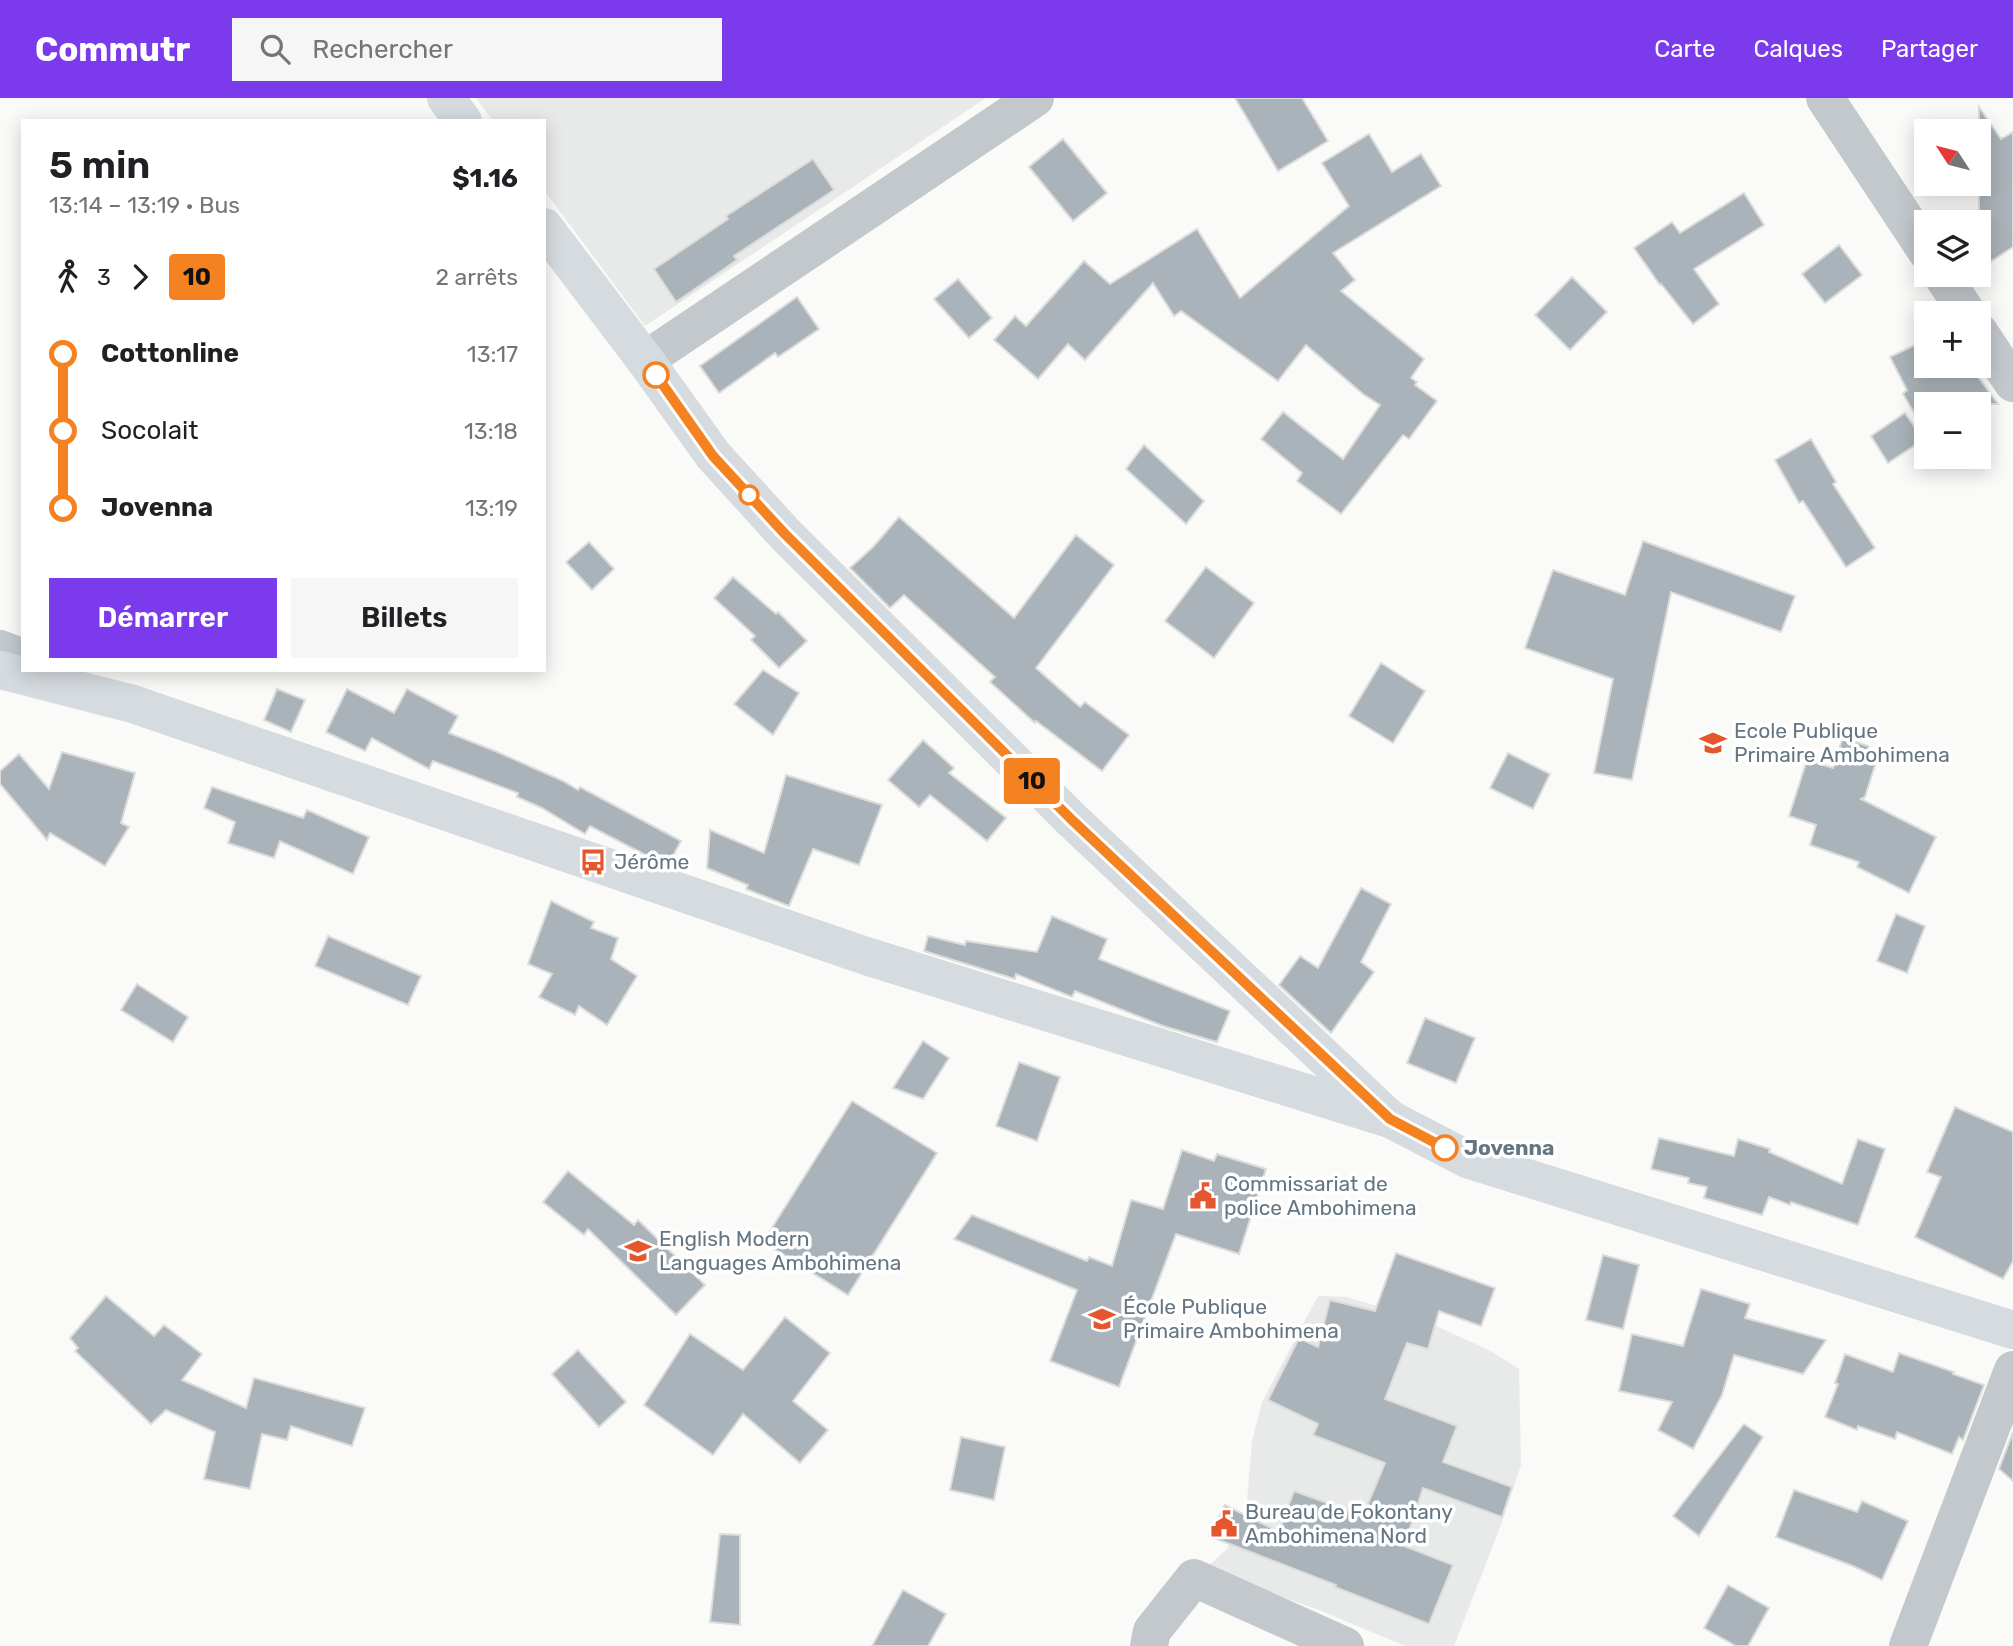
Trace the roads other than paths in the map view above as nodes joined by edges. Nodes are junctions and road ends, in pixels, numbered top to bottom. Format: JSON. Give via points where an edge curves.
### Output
{"nodes":[{"id":1,"x":446,"y":98,"type":"edge"},
{"id":2,"x":1035,"y":98,"type":"edge"},
{"id":3,"x":1825,"y":98,"type":"edge"},
{"id":4,"x":462,"y":119,"type":"edge"},
{"id":5,"x":546,"y":230,"type":"edge"},
{"id":6,"x":1914,"y":232,"type":"edge"},
{"id":7,"x":1991,"y":350,"type":"edge"},
{"id":8,"x":645,"y":360,"type":"junction"},
{"id":9,"x":2013,"y":383,"type":"edge"},
{"id":10,"x":0,"y":649,"type":"edge"},
{"id":11,"x":21,"y":658,"type":"edge"},
{"id":12,"x":0,"y":670,"type":"edge"},
{"id":13,"x":56,"y":672,"type":"edge"},
{"id":14,"x":133,"y":704,"type":"junction"},
{"id":15,"x":1390,"y":1119,"type":"junction"},
{"id":16,"x":2013,"y":1330,"type":"edge"},
{"id":17,"x":2013,"y":1370,"type":"edge"},
{"id":18,"x":1149,"y":1646,"type":"edge"},
{"id":19,"x":1345,"y":1646,"type":"edge"},
{"id":20,"x":1908,"y":1646,"type":"edge"}],
"edges":[{"from":1,"to":4,"type":"main road"},
{"from":2,"to":8,"type":"street"},
{"from":3,"to":6,"type":"street"},
{"from":5,"to":8,"type":"main road"},
{"from":7,"to":9,"type":"street"},
{"from":8,"to":15,"type":"main road","via":[[713,456],[785,534],[1072,820]]},
{"from":10,"to":11,"type":"street"},
{"from":12,"to":14,"type":"main road"},
{"from":13,"to":14,"type":"street"},
{"from":14,"to":15,"type":"main road","via":[[866,956]]},
{"from":15,"to":16,"type":"main road","via":[[1466,1159]]},
{"from":17,"to":20,"type":"street"},
{"from":18,"to":19,"type":"street","via":[[1152,1631],[1194,1578]]}]}
